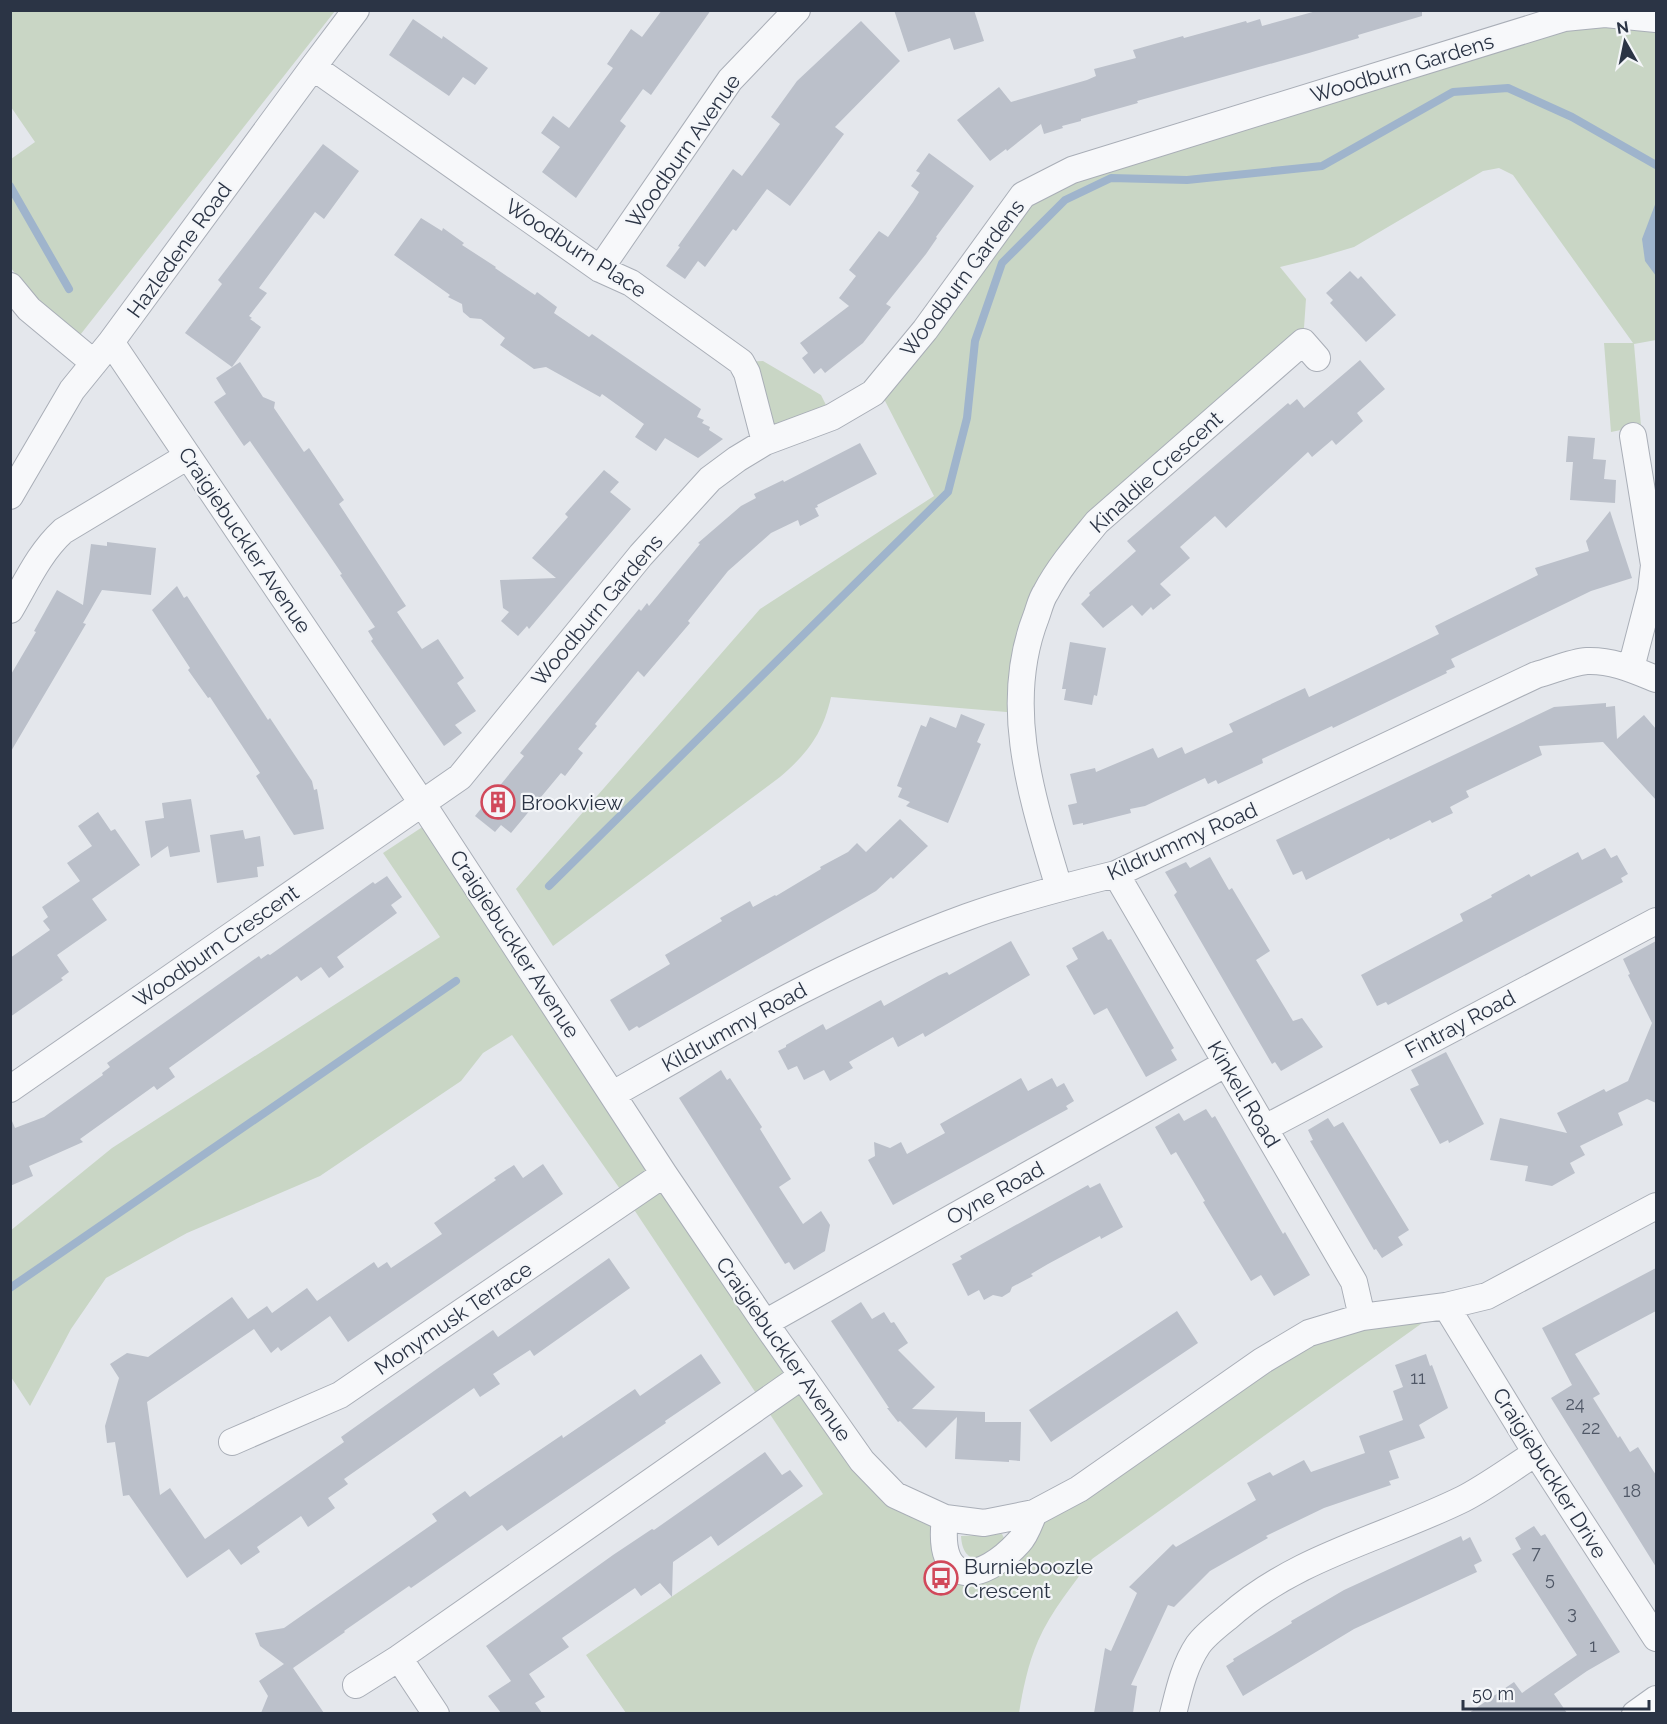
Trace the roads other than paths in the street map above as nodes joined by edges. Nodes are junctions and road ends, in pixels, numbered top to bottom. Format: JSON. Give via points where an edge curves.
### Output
{"nodes":[{"id":1,"x":356,"y":10,"type":"edge"},
{"id":2,"x":797,"y":10,"type":"edge"},
{"id":3,"x":1656,"y":19,"type":"edge"},
{"id":4,"x":313,"y":67,"type":"junction"},
{"id":5,"x":600,"y":269,"type":"junction"},
{"id":6,"x":10,"y":286,"type":"edge"},
{"id":7,"x":111,"y":342,"type":"junction"},
{"id":8,"x":1317,"y":358,"type":"dead end"},
{"id":9,"x":94,"y":363,"type":"junction"},
{"id":10,"x":1633,"y":436,"type":"dead end"},
{"id":11,"x":765,"y":442,"type":"junction"},
{"id":12,"x":189,"y":456,"type":"junction"},
{"id":13,"x":10,"y":496,"type":"edge"},
{"id":14,"x":1650,"y":496,"type":"edge"},
{"id":15,"x":10,"y":610,"type":"edge"},
{"id":16,"x":1631,"y":668,"type":"junction"},
{"id":17,"x":1656,"y":679,"type":"edge"},
{"id":18,"x":422,"y":803,"type":"junction"},
{"id":19,"x":1116,"y":874,"type":"junction"},
{"id":20,"x":1059,"y":888,"type":"junction"},
{"id":21,"x":1656,"y":921,"type":"edge"},
{"id":22,"x":1225,"y":1064,"type":"junction"},
{"id":23,"x":10,"y":1089,"type":"edge"},
{"id":24,"x":613,"y":1094,"type":"junction"},
{"id":25,"x":1265,"y":1128,"type":"junction"},
{"id":26,"x":664,"y":1174,"type":"junction"},
{"id":27,"x":1656,"y":1206,"type":"edge"},
{"id":28,"x":1446,"y":1306,"type":"junction"},
{"id":29,"x":1362,"y":1317,"type":"junction"},
{"id":30,"x":765,"y":1323,"type":"junction"},
{"id":31,"x":802,"y":1376,"type":"junction"},
{"id":32,"x":232,"y":1442,"type":"dead end"},
{"id":33,"x":1536,"y":1453,"type":"junction"},
{"id":34,"x":1034,"y":1513,"type":"junction"},
{"id":35,"x":945,"y":1518,"type":"junction"},
{"id":36,"x":1656,"y":1638,"type":"edge"},
{"id":37,"x":399,"y":1658,"type":"junction"},
{"id":38,"x":356,"y":1685,"type":"dead end"},
{"id":39,"x":1656,"y":1699,"type":"edge"},
{"id":40,"x":436,"y":1713,"type":"edge"},
{"id":41,"x":1173,"y":1713,"type":"edge"},
{"id":42,"x":1635,"y":1713,"type":"edge"}],
"edges":[{"from":1,"to":4,"type":"street","name":"Hazledene Road"},
{"from":2,"to":5,"type":"street","name":"Woodburn Avenue","via":[[730,80]]},
{"from":3,"to":11,"type":"street","name":"Woodburn Gardens","via":[[1605,14],[1564,18],[1072,170],[1023,195],[925,330],[873,393],[832,417]]},
{"from":4,"to":5,"type":"street","name":"Woodburn Place"},
{"from":4,"to":7,"type":"street","name":"Hazledene Road"},
{"from":5,"to":11,"type":"street","name":"Woodburn Place","via":[[632,283],[741,362]]},
{"from":6,"to":9,"type":"street","via":[[29,309]]},
{"from":7,"to":9,"type":"street","name":"Hazledene Road"},
{"from":7,"to":12,"type":"street","name":"Craigiebuckler Avenue"},
{"from":8,"to":20,"type":"street","name":"Kinaldie Crescent","via":[[1303,342],[1097,522],[1045,592],[1021,670],[1019,713],[1038,816]]},
{"from":9,"to":13,"type":"street","name":"Hazledene Road","via":[[72,390]]},
{"from":10,"to":14,"type":"street"},
{"from":11,"to":18,"type":"street","name":"Woodburn Gardens","via":[[710,479],[641,555],[460,777]]},
{"from":12,"to":15,"type":"street","via":[[63,531],[42,554]]},
{"from":12,"to":18,"type":"street","name":"Craigiebuckler Avenue"},
{"from":14,"to":16,"type":"street","via":[[1654,565]]},
{"from":16,"to":17,"type":"street","name":"Kildrummy Road"},
{"from":16,"to":19,"type":"street","name":"Kildrummy Road","via":[[1586,661],[1536,675]]},
{"from":18,"to":23,"type":"street","name":"Woodburn Crescent"},
{"from":18,"to":24,"type":"street","name":"Craigiebuckler Avenue"},
{"from":19,"to":20,"type":"street","name":"Kildrummy Road"},
{"from":19,"to":22,"type":"street","name":"Kinkell Road"},
{"from":20,"to":24,"type":"street","name":"Kildrummy Road","via":[[968,916],[878,953],[779,1000]]},
{"from":21,"to":25,"type":"street","name":"Fintray Road"},
{"from":22,"to":25,"type":"street","name":"Kinkell Road"},
{"from":22,"to":30,"type":"street","name":"Oyne Road"},
{"from":24,"to":26,"type":"street","name":"Craigiebuckler Avenue"},
{"from":25,"to":29,"type":"street","name":"Kinkell Road","via":[[1354,1282]]},
{"from":26,"to":30,"type":"street","name":"Craigiebuckler Avenue"},
{"from":26,"to":32,"type":"street","name":"Monymusk Terrace","via":[[340,1395]]},
{"from":27,"to":28,"type":"street","name":"Craigiebuckler Avenue","via":[[1488,1296]]},
{"from":28,"to":29,"type":"street","name":"Craigiebuckler Avenue"},
{"from":28,"to":33,"type":"street","name":"Craigiebuckler Drive"},
{"from":29,"to":34,"type":"street","name":"Craigiebuckler Avenue","via":[[1309,1333],[1262,1361],[1079,1489]]},
{"from":30,"to":31,"type":"street","name":"Craigiebuckler Avenue"},
{"from":31,"to":35,"type":"street","name":"Craigiebuckler Avenue","via":[[862,1461],[895,1495]]},
{"from":31,"to":37,"type":"street"},
{"from":33,"to":36,"type":"street","name":"Craigiebuckler Drive"},
{"from":33,"to":41,"type":"street","via":[[1464,1498],[1327,1554],[1248,1599],[1198,1645],[1181,1679]]},
{"from":34,"to":35,"type":"street","name":"Craigiebuckler Avenue","via":[[984,1523]]},
{"from":34,"to":35,"type":"street","via":[[1021,1541],[987,1569],[969,1574],[960,1572],[946,1554],[942,1538]]},
{"from":37,"to":38,"type":"street"},
{"from":37,"to":40,"type":"street"},
{"from":39,"to":42,"type":"street"}]}
